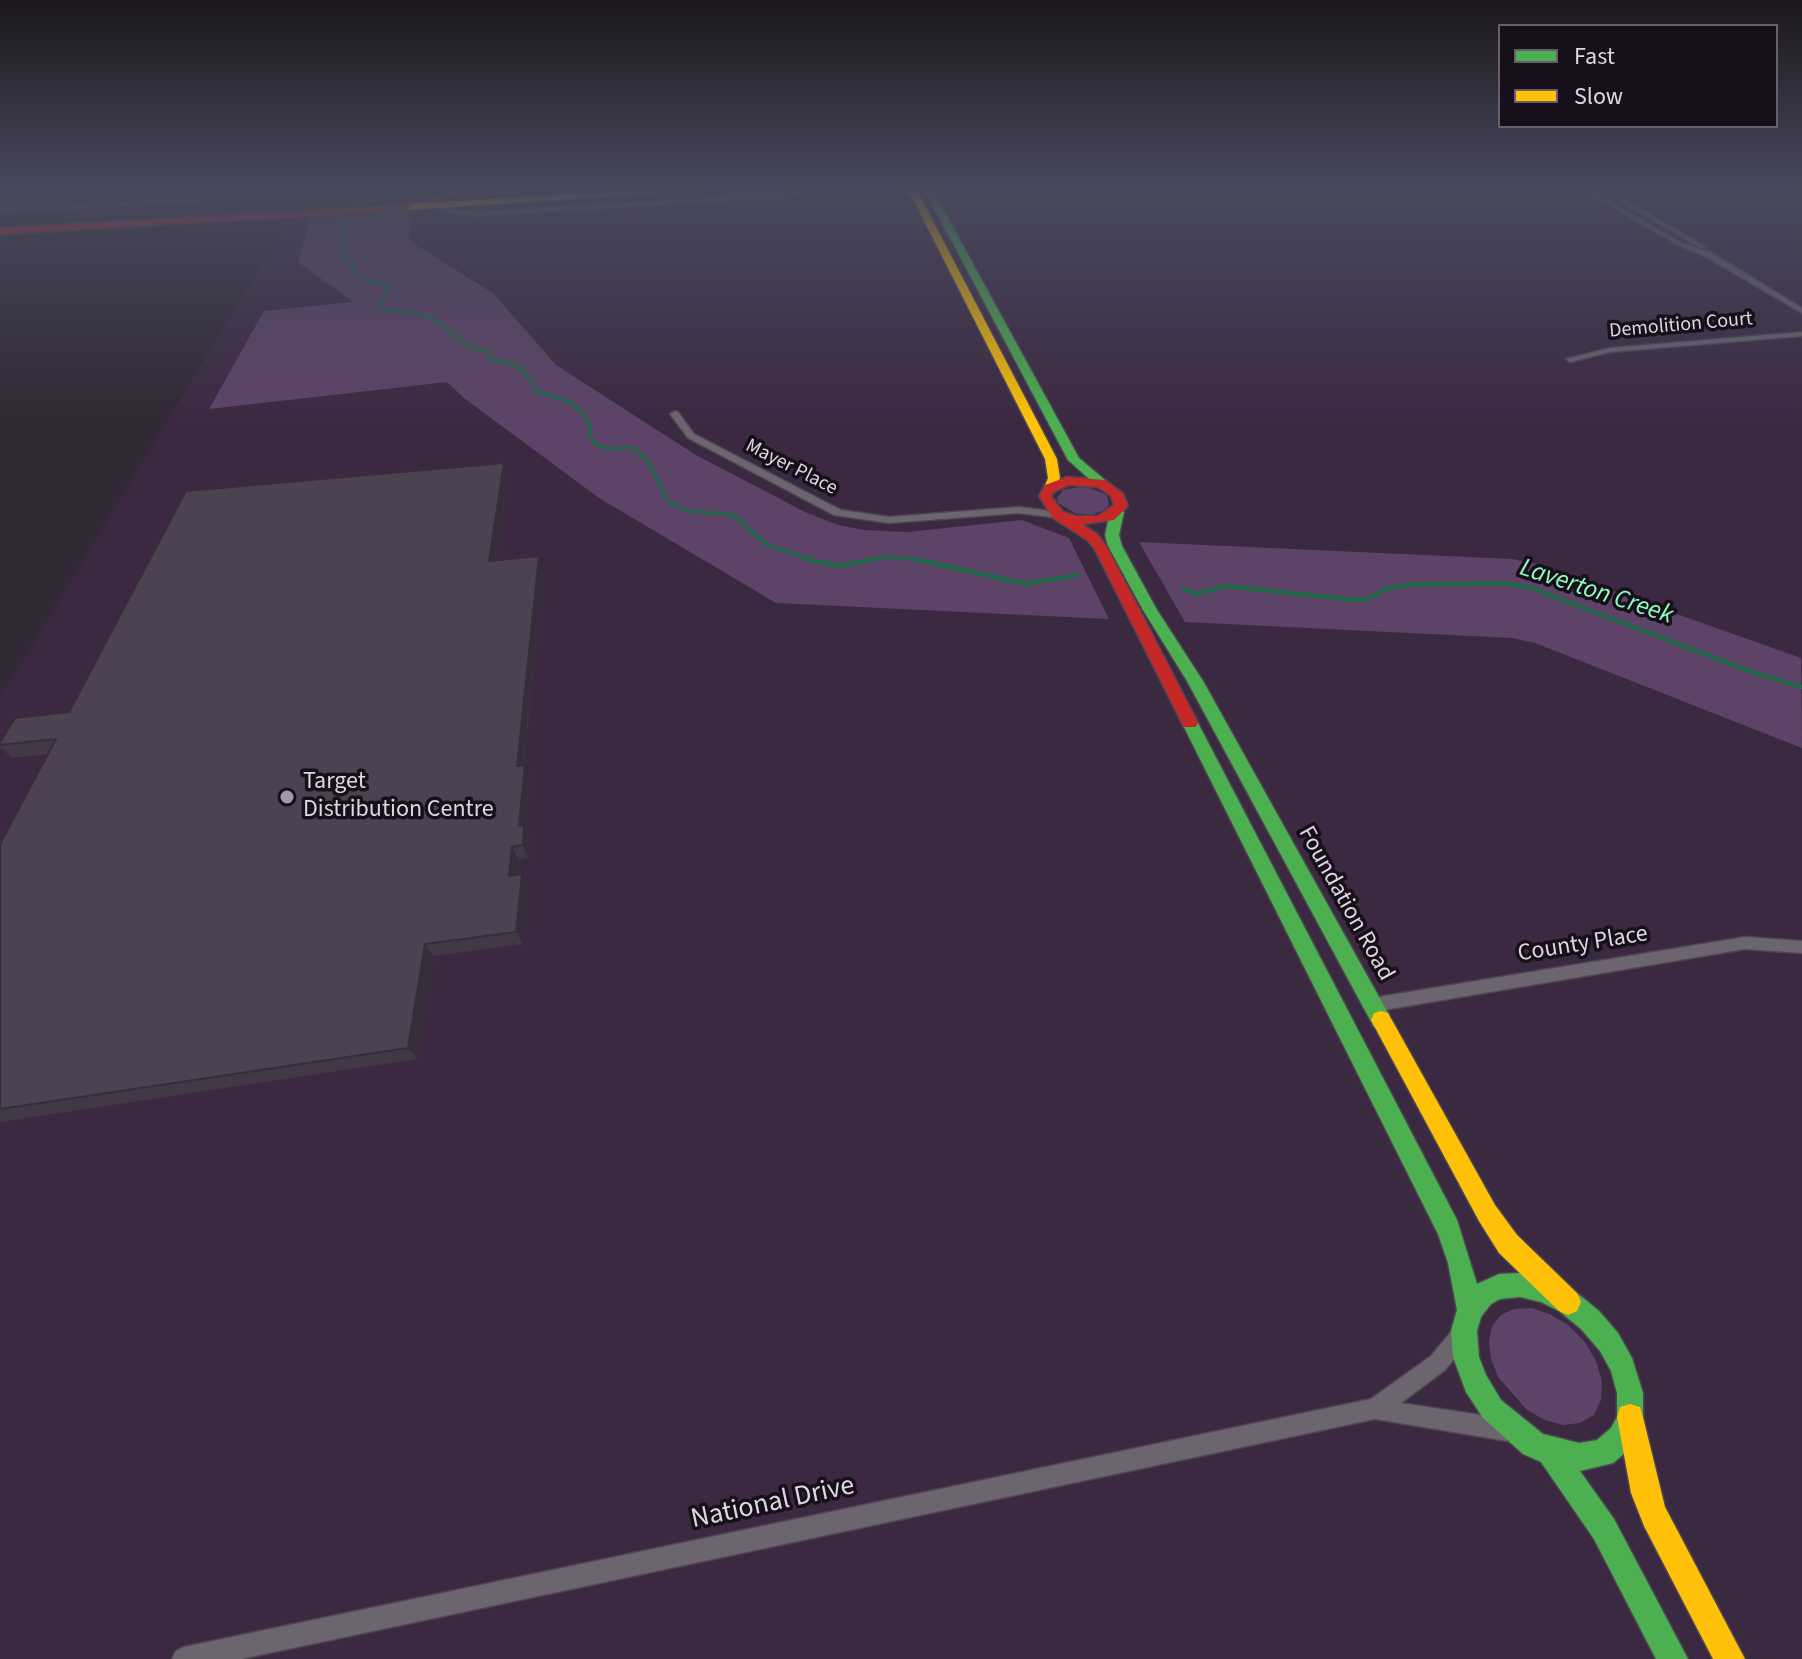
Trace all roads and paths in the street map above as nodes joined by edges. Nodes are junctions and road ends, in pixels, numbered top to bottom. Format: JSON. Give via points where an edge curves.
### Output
{"nodes":[{"id":1,"x":951,"y":264,"type":"edge"},
{"id":2,"x":969,"y":264,"type":"edge"},
{"id":3,"x":1724,"y":264,"type":"edge"},
{"id":4,"x":1801,"y":311,"type":"edge"},
{"id":5,"x":1800,"y":334,"type":"edge"},
{"id":6,"x":1570,"y":359,"type":"dead end"},
{"id":7,"x":675,"y":414,"type":"dead end"},
{"id":8,"x":1101,"y":483,"type":"junction"},
{"id":9,"x":1049,"y":489,"type":"junction"},
{"id":10,"x":1002,"y":511,"type":"junction"},
{"id":11,"x":1117,"y":512,"type":"junction"},
{"id":12,"x":1061,"y":516,"type":"junction"},
{"id":13,"x":1802,"y":947,"type":"edge"},
{"id":14,"x":1372,"y":1005,"type":"junction"},
{"id":15,"x":1568,"y":1302,"type":"junction"},
{"id":16,"x":1470,"y":1310,"type":"junction"},
{"id":17,"x":1464,"y":1331,"type":"junction"},
{"id":18,"x":1375,"y":1409,"type":"junction"},
{"id":19,"x":1630,"y":1417,"type":"junction"},
{"id":20,"x":1515,"y":1432,"type":"junction"},
{"id":21,"x":1551,"y":1452,"type":"junction"},
{"id":22,"x":184,"y":1659,"type":"edge"},
{"id":23,"x":1673,"y":1659,"type":"edge"},
{"id":24,"x":1730,"y":1659,"type":"edge"}],
"edges":[{"from":1,"to":9,"type":"street","via":[[1051,459],[1054,478]]},
{"from":2,"to":8,"type":"street","via":[[1074,460]]},
{"from":3,"to":4,"type":"street"},
{"from":5,"to":6,"type":"street","name":"Demolition Court","via":[[1610,350]]},
{"from":7,"to":10,"type":"street","name":"Mayer Place","via":[[691,436],[838,513],[907,520]]},
{"from":8,"to":9,"type":"street","via":[[1067,481]]},
{"from":8,"to":11,"type":"street","via":[[1121,500]]},
{"from":9,"to":10,"type":"street","name":"Mayer Place","via":[[1036,500]]},
{"from":9,"to":12,"type":"street","via":[[1046,503]]},
{"from":10,"to":12,"type":"street","name":"Mayer Place"},
{"from":11,"to":12,"type":"street","via":[[1088,521]]},
{"from":11,"to":14,"type":"street","name":"Foundation Road","via":[[1115,546]]},
{"from":12,"to":16,"type":"street","via":[[1092,537],[1107,560],[1448,1229]]},
{"from":13,"to":14,"type":"street","name":"County Place","via":[[1745,943]]},
{"from":14,"to":15,"type":"street","name":"Foundation Road","via":[[1493,1223]]},
{"from":15,"to":16,"type":"street","via":[[1544,1290],[1510,1286],[1482,1295]]},
{"from":15,"to":19,"type":"street","via":[[1609,1342],[1623,1367]]},
{"from":16,"to":17,"type":"street"},
{"from":17,"to":18,"type":"street","name":"National Drive","via":[[1438,1363]]},
{"from":17,"to":20,"type":"street","via":[[1475,1383]]},
{"from":18,"to":20,"type":"street","name":"National Drive"},
{"from":18,"to":22,"type":"street","name":"National Drive"},
{"from":19,"to":21,"type":"street","via":[[1621,1438],[1603,1453],[1579,1457]]},
{"from":19,"to":24,"type":"street","via":[[1654,1516]]},
{"from":20,"to":21,"type":"street"},
{"from":21,"to":23,"type":"street","via":[[1604,1529]]}]}
